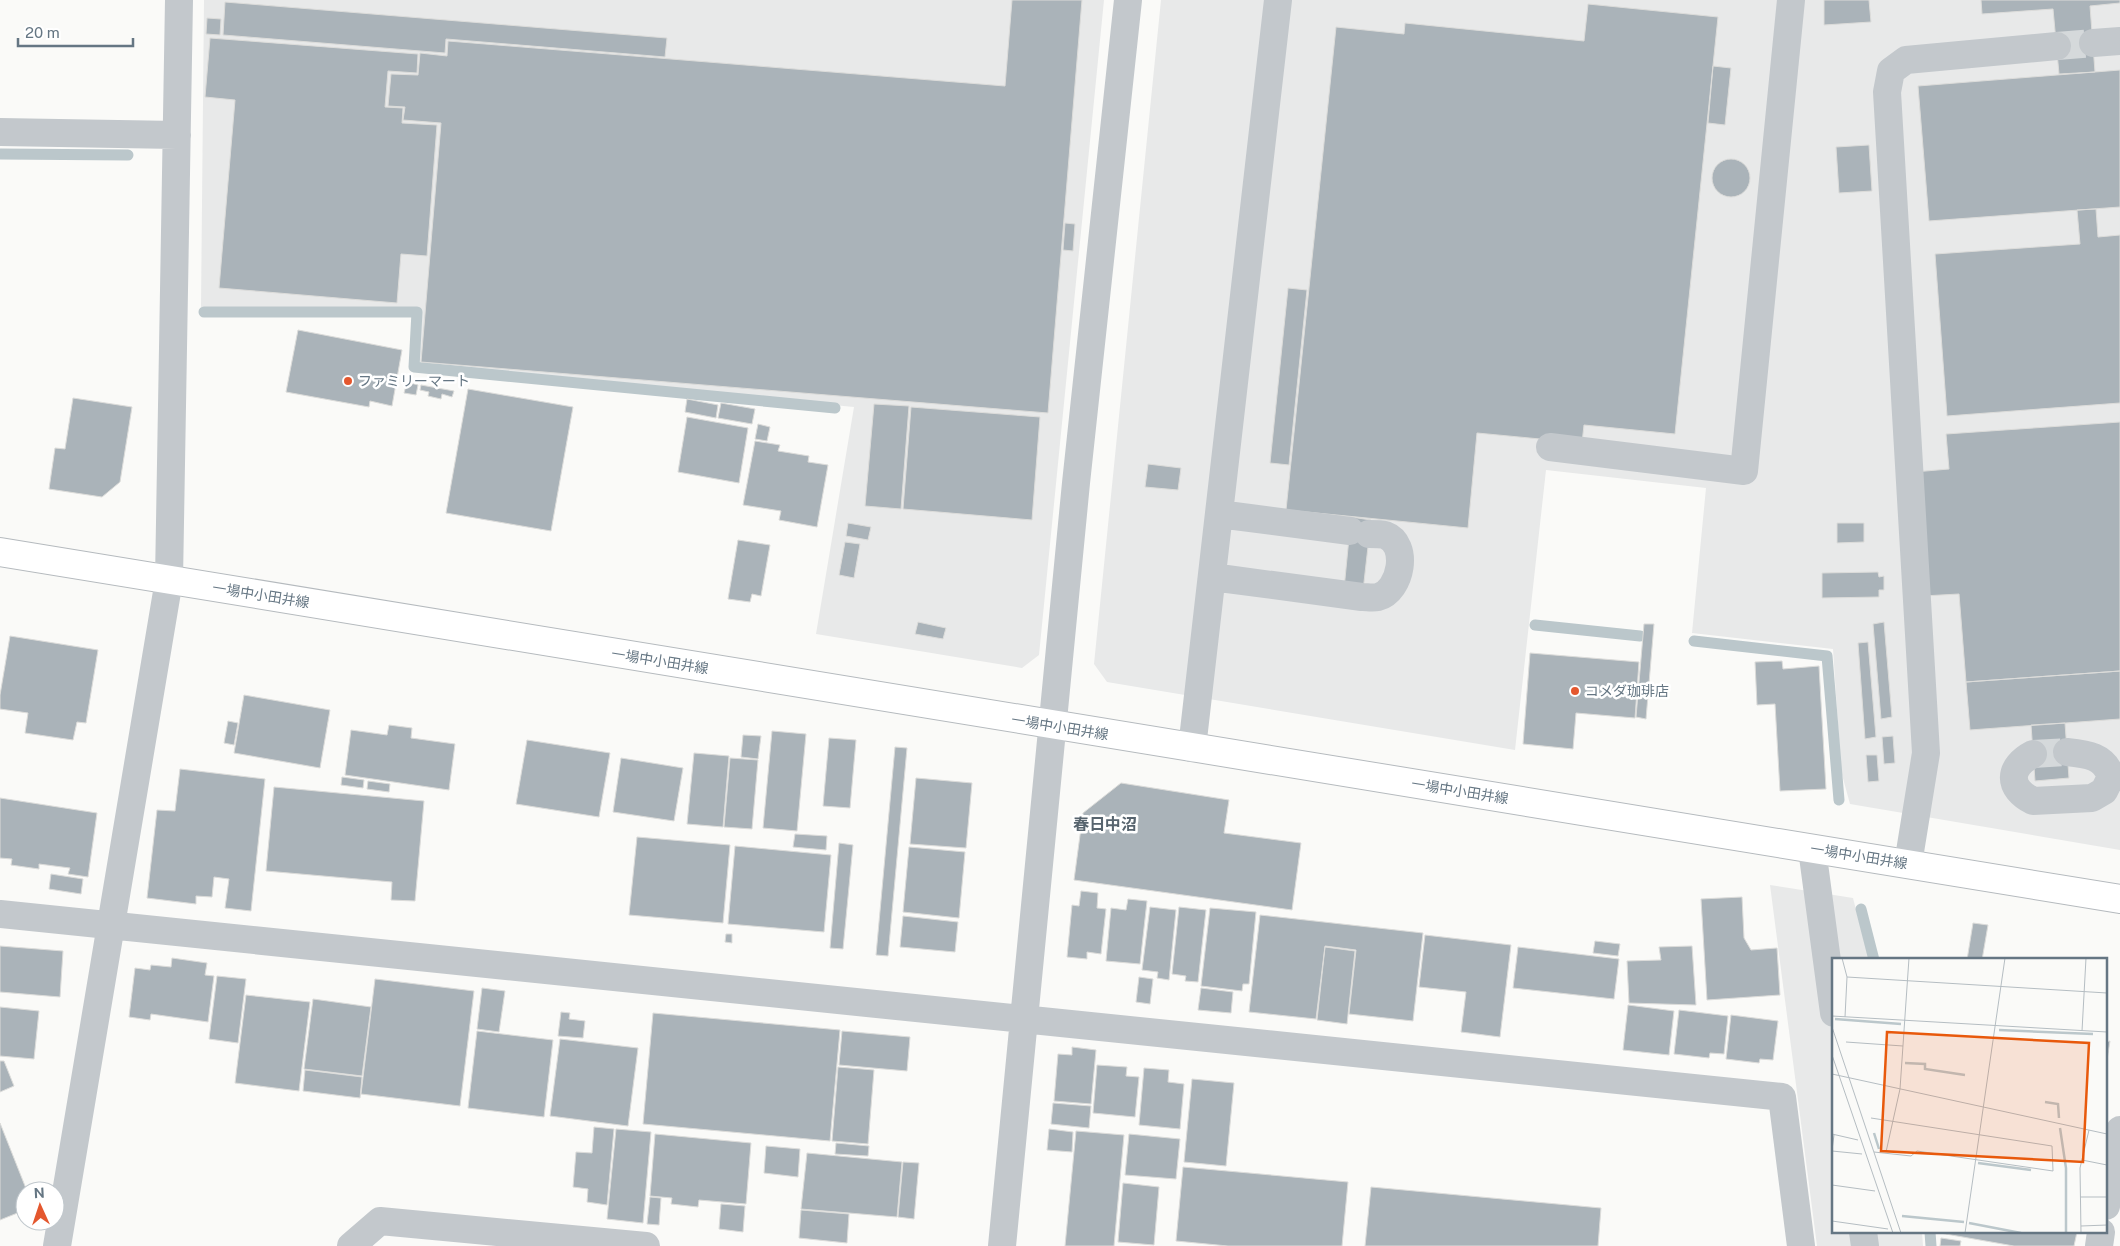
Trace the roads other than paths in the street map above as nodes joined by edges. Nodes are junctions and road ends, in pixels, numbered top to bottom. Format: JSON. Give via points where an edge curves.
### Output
{"nodes":[{"id":1,"x":179,"y":0,"type":"edge"},
{"id":2,"x":1128,"y":0,"type":"edge"},
{"id":3,"x":1278,"y":0,"type":"edge"},
{"id":4,"x":1791,"y":0,"type":"edge"},
{"id":5,"x":2120,"y":41,"type":"edge"},
{"id":6,"x":2092,"y":43,"type":"tunnel mouth"},
{"id":7,"x":2056,"y":46,"type":"tunnel mouth"},
{"id":8,"x":0,"y":132,"type":"edge"},
{"id":9,"x":177,"y":135,"type":"junction"},
{"id":10,"x":1550,"y":447,"type":"dead end"},
{"id":11,"x":1219,"y":514,"type":"junction"},
{"id":12,"x":0,"y":552,"type":"edge"},
{"id":13,"x":1212,"y":577,"type":"junction"},
{"id":14,"x":169,"y":580,"type":"junction"},
{"id":15,"x":1053,"y":726,"type":"junction"},
{"id":16,"x":1192,"y":748,"type":"junction"},
{"id":17,"x":2067,"y":752,"type":"tunnel mouth"},
{"id":18,"x":2033,"y":754,"type":"tunnel mouth"},
{"id":19,"x":2116,"y":777,"type":"edge"},
{"id":20,"x":1812,"y":849,"type":"junction"},
{"id":21,"x":1908,"y":864,"type":"junction"},
{"id":22,"x":2120,"y":899,"type":"edge"},
{"id":23,"x":0,"y":914,"type":"edge"},
{"id":24,"x":111,"y":926,"type":"junction"},
{"id":25,"x":1832,"y":998,"type":"edge"},
{"id":26,"x":1025,"y":1019,"type":"junction"},
{"id":27,"x":2120,"y":1130,"type":"edge"},
{"id":28,"x":2108,"y":1195,"type":"edge"},
{"id":29,"x":57,"y":1246,"type":"edge"},
{"id":30,"x":351,"y":1246,"type":"edge"},
{"id":31,"x":646,"y":1246,"type":"edge"},
{"id":32,"x":1002,"y":1246,"type":"edge"},
{"id":33,"x":1801,"y":1246,"type":"edge"}],
"edges":[{"from":1,"to":9,"type":"street"},
{"from":2,"to":15,"type":"street"},
{"from":3,"to":11,"type":"street"},
{"from":4,"to":10,"type":"street","via":[[1744,471]]},
{"from":5,"to":6,"type":"street"},
{"from":7,"to":21,"type":"street","via":[[1906,60],[1891,71],[1887,92],[1926,753]]},
{"from":8,"to":9,"type":"street"},
{"from":9,"to":14,"type":"street"},
{"from":11,"to":13,"type":"street"},
{"from":11,"to":13,"type":"street","via":[[1386,535],[1396,545],[1400,558],[1399,572],[1391,586],[1379,596],[1362,597]]},
{"from":12,"to":14,"type":"main road","name":"一場中小田井線"},
{"from":13,"to":16,"type":"street"},
{"from":14,"to":15,"type":"main road","name":"一場中小田井線"},
{"from":14,"to":24,"type":"street"},
{"from":15,"to":16,"type":"main road","name":"一場中小田井線"},
{"from":15,"to":26,"type":"street"},
{"from":16,"to":20,"type":"main road","name":"一場中小田井線"},
{"from":17,"to":19,"type":"street","via":[[2087,754],[2102,761]]},
{"from":18,"to":19,"type":"street","via":[[2021,760],[2014,772],[2014,784],[2018,791],[2033,801],[2092,798],[2104,791]]},
{"from":20,"to":21,"type":"main road","name":"一場中小田井線"},
{"from":20,"to":25,"type":"street"},
{"from":21,"to":22,"type":"main road","name":"一場中小田井線"},
{"from":23,"to":24,"type":"street"},
{"from":24,"to":26,"type":"street"},
{"from":24,"to":29,"type":"street"},
{"from":26,"to":32,"type":"street"},
{"from":26,"to":33,"type":"street","via":[[1782,1097]]},
{"from":27,"to":28,"type":"street"},
{"from":30,"to":31,"type":"street","via":[[380,1221]]}]}
